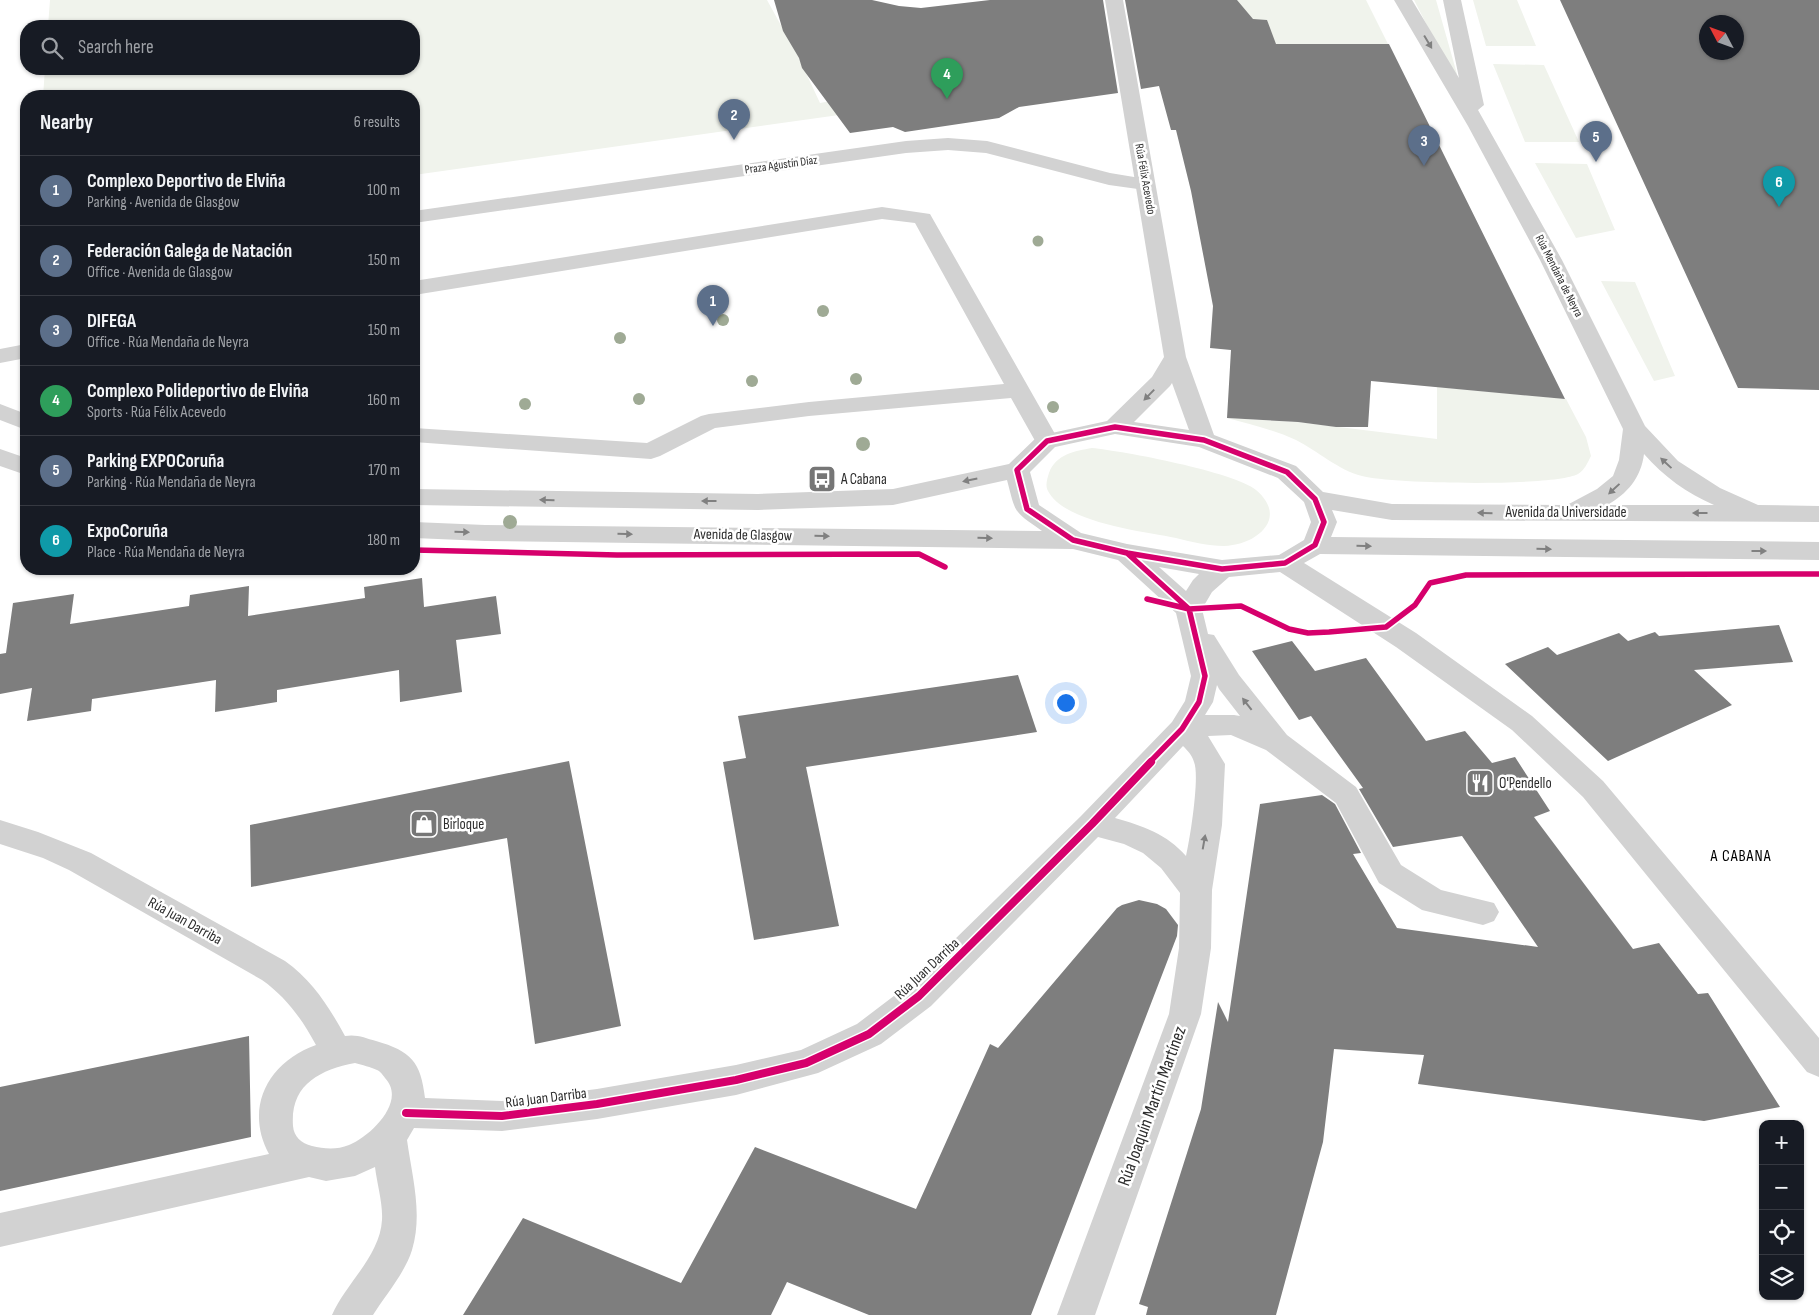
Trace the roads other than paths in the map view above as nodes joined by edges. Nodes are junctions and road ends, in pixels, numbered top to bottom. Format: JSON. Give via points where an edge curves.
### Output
{"nodes":[{"id":1,"x":1114,"y":0,"type":"edge"},
{"id":2,"x":1403,"y":0,"type":"edge"},
{"id":3,"x":1452,"y":0,"type":"edge"},
{"id":4,"x":1478,"y":126,"type":"junction"},
{"id":5,"x":1145,"y":184,"type":"junction"},
{"id":6,"x":420,"y":216,"type":"edge"},
{"id":7,"x":420,"y":287,"type":"edge"},
{"id":8,"x":20,"y":353,"type":"edge"},
{"id":9,"x":0,"y":356,"type":"edge"},
{"id":10,"x":1175,"y":357,"type":"junction"},
{"id":11,"x":1018,"y":390,"type":"junction"},
{"id":12,"x":0,"y":411,"type":"edge"},
{"id":13,"x":20,"y":420,"type":"edge"},
{"id":14,"x":1115,"y":427,"type":"junction"},
{"id":15,"x":1635,"y":429,"type":"junction"},
{"id":16,"x":420,"y":435,"type":"edge"},
{"id":17,"x":1204,"y":440,"type":"junction"},
{"id":18,"x":1047,"y":441,"type":"junction"},
{"id":19,"x":0,"y":457,"type":"edge"},
{"id":20,"x":20,"y":465,"type":"edge"},
{"id":21,"x":1017,"y":470,"type":"junction"},
{"id":22,"x":420,"y":497,"type":"edge"},
{"id":23,"x":1315,"y":499,"type":"junction"},
{"id":24,"x":1569,"y":512,"type":"junction"},
{"id":25,"x":1754,"y":513,"type":"junction"},
{"id":26,"x":1819,"y":514,"type":"edge"},
{"id":27,"x":420,"y":530,"type":"edge"},
{"id":28,"x":1073,"y":540,"type":"junction"},
{"id":29,"x":1316,"y":545,"type":"junction"},
{"id":30,"x":1819,"y":551,"type":"edge"},
{"id":31,"x":1126,"y":552,"type":"junction"},
{"id":32,"x":1285,"y":563,"type":"junction"},
{"id":33,"x":1222,"y":569,"type":"junction"},
{"id":34,"x":1192,"y":617,"type":"junction"},
{"id":35,"x":1182,"y":730,"type":"junction"},
{"id":36,"x":1277,"y":742,"type":"junction"},
{"id":37,"x":1092,"y":824,"type":"junction"},
{"id":38,"x":0,"y":832,"type":"edge"},
{"id":39,"x":1196,"y":890,"type":"junction"},
{"id":40,"x":1483,"y":912,"type":"dead end"},
{"id":41,"x":336,"y":1051,"type":"junction"},
{"id":42,"x":1819,"y":1062,"type":"edge"},
{"id":43,"x":398,"y":1125,"type":"junction"},
{"id":44,"x":306,"y":1162,"type":"junction"},
{"id":45,"x":0,"y":1230,"type":"edge"},
{"id":46,"x":351,"y":1315,"type":"edge"},
{"id":47,"x":1076,"y":1315,"type":"edge"}],
"edges":[{"from":1,"to":5,"type":"street","name":"Rúa Félix Acevedo"},
{"from":2,"to":4,"type":"street","name":"Rúa Mendaña de Neyra","one_way":true},
{"from":3,"to":4,"type":"street","name":"Rúa Mendaña de Neyra"},
{"from":4,"to":15,"type":"street","name":"Rúa Mendaña de Neyra","via":[[1551,260]]},
{"from":5,"to":6,"type":"street","name":"Praza Agustín Díaz","via":[[1109,179],[987,147],[939,145],[906,147]]},
{"from":5,"to":10,"type":"street","name":"Rúa Félix Acevedo"},
{"from":7,"to":11,"type":"street","via":[[882,213],[923,218]]},
{"from":8,"to":9,"type":"street"},
{"from":10,"to":14,"type":"street","one_way":true,"via":[[1162,381]]},
{"from":10,"to":17,"type":"street","name":"Rúa Félix Acevedo"},
{"from":11,"to":16,"type":"street","via":[[709,421],[651,451]]},
{"from":11,"to":18,"type":"street"},
{"from":12,"to":13,"type":"street"},
{"from":14,"to":17,"type":"street"},
{"from":14,"to":18,"type":"street"},
{"from":15,"to":24,"type":"street","one_way":true,"via":[[1632,462],[1615,491]]},
{"from":25,"to":15,"type":"street","name":"Rúa Mendaña de Neyra","one_way":true,"via":[[1689,481],[1669,466]]},
{"from":17,"to":23,"type":"street","via":[[1288,472]]},
{"from":18,"to":21,"type":"street"},
{"from":19,"to":20,"type":"street"},
{"from":21,"to":22,"type":"street","one_way":true,"via":[[893,497],[758,502]]},
{"from":21,"to":28,"type":"street","via":[[1027,509]]},
{"from":24,"to":23,"type":"street","name":"Avenida da Universidade","one_way":true,"via":[[1392,512]]},
{"from":23,"to":29,"type":"street","via":[[1324,522]]},
{"from":25,"to":24,"type":"street","name":"Avenida da Universidade","one_way":true},
{"from":25,"to":26,"type":"street","name":"Avenida da Universidade"},
{"from":27,"to":28,"type":"street","name":"Avenida de Glasgow","one_way":true},
{"from":28,"to":31,"type":"street"},
{"from":29,"to":30,"type":"street","one_way":true},
{"from":29,"to":32,"type":"street"},
{"from":31,"to":33,"type":"street"},
{"from":31,"to":34,"type":"street"},
{"from":32,"to":33,"type":"street"},
{"from":32,"to":42,"type":"street","via":[[1468,682],[1559,756],[1593,789]]},
{"from":33,"to":34,"type":"street","via":[[1202,586]]},
{"from":34,"to":35,"type":"street","name":"Rúa Juan Darriba","via":[[1205,676],[1199,702]]},
{"from":36,"to":34,"type":"street","one_way":true,"via":[[1229,682]]},
{"from":35,"to":36,"type":"street","via":[[1234,725]]},
{"from":35,"to":37,"type":"street","name":"Rúa Juan Darriba"},
{"from":39,"to":35,"type":"street","name":"Rúa Joaquín Martín Martínez","one_way":true,"via":[[1207,825],[1210,764],[1201,746]]},
{"from":36,"to":40,"type":"street","via":[[1346,795],[1390,874],[1433,901]]},
{"from":37,"to":39,"type":"street","via":[[1155,845]]},
{"from":37,"to":43,"type":"street","name":"Rúa Juan Darriba","via":[[919,996],[869,1034],[806,1063],[736,1080],[597,1104]]},
{"from":38,"to":41,"type":"street","name":"Rúa Juan Darriba","via":[[29,839],[77,860],[264,965],[291,983],[313,1008]]},
{"from":39,"to":47,"type":"street","name":"Rúa Joaquín Martín Martínez","via":[[1195,948],[1186,1014]]},
{"from":41,"to":43,"type":"street","via":[[364,1050],[388,1057],[400,1067],[408,1080],[409,1096]]},
{"from":41,"to":44,"type":"street","via":[[319,1057],[291,1078],[276,1105],[276,1134],[282,1146]]},
{"from":43,"to":44,"type":"street","via":[[372,1152],[349,1162],[328,1165]]},
{"from":43,"to":46,"type":"street","via":[[400,1220],[394,1250]]},
{"from":44,"to":45,"type":"street"}]}
